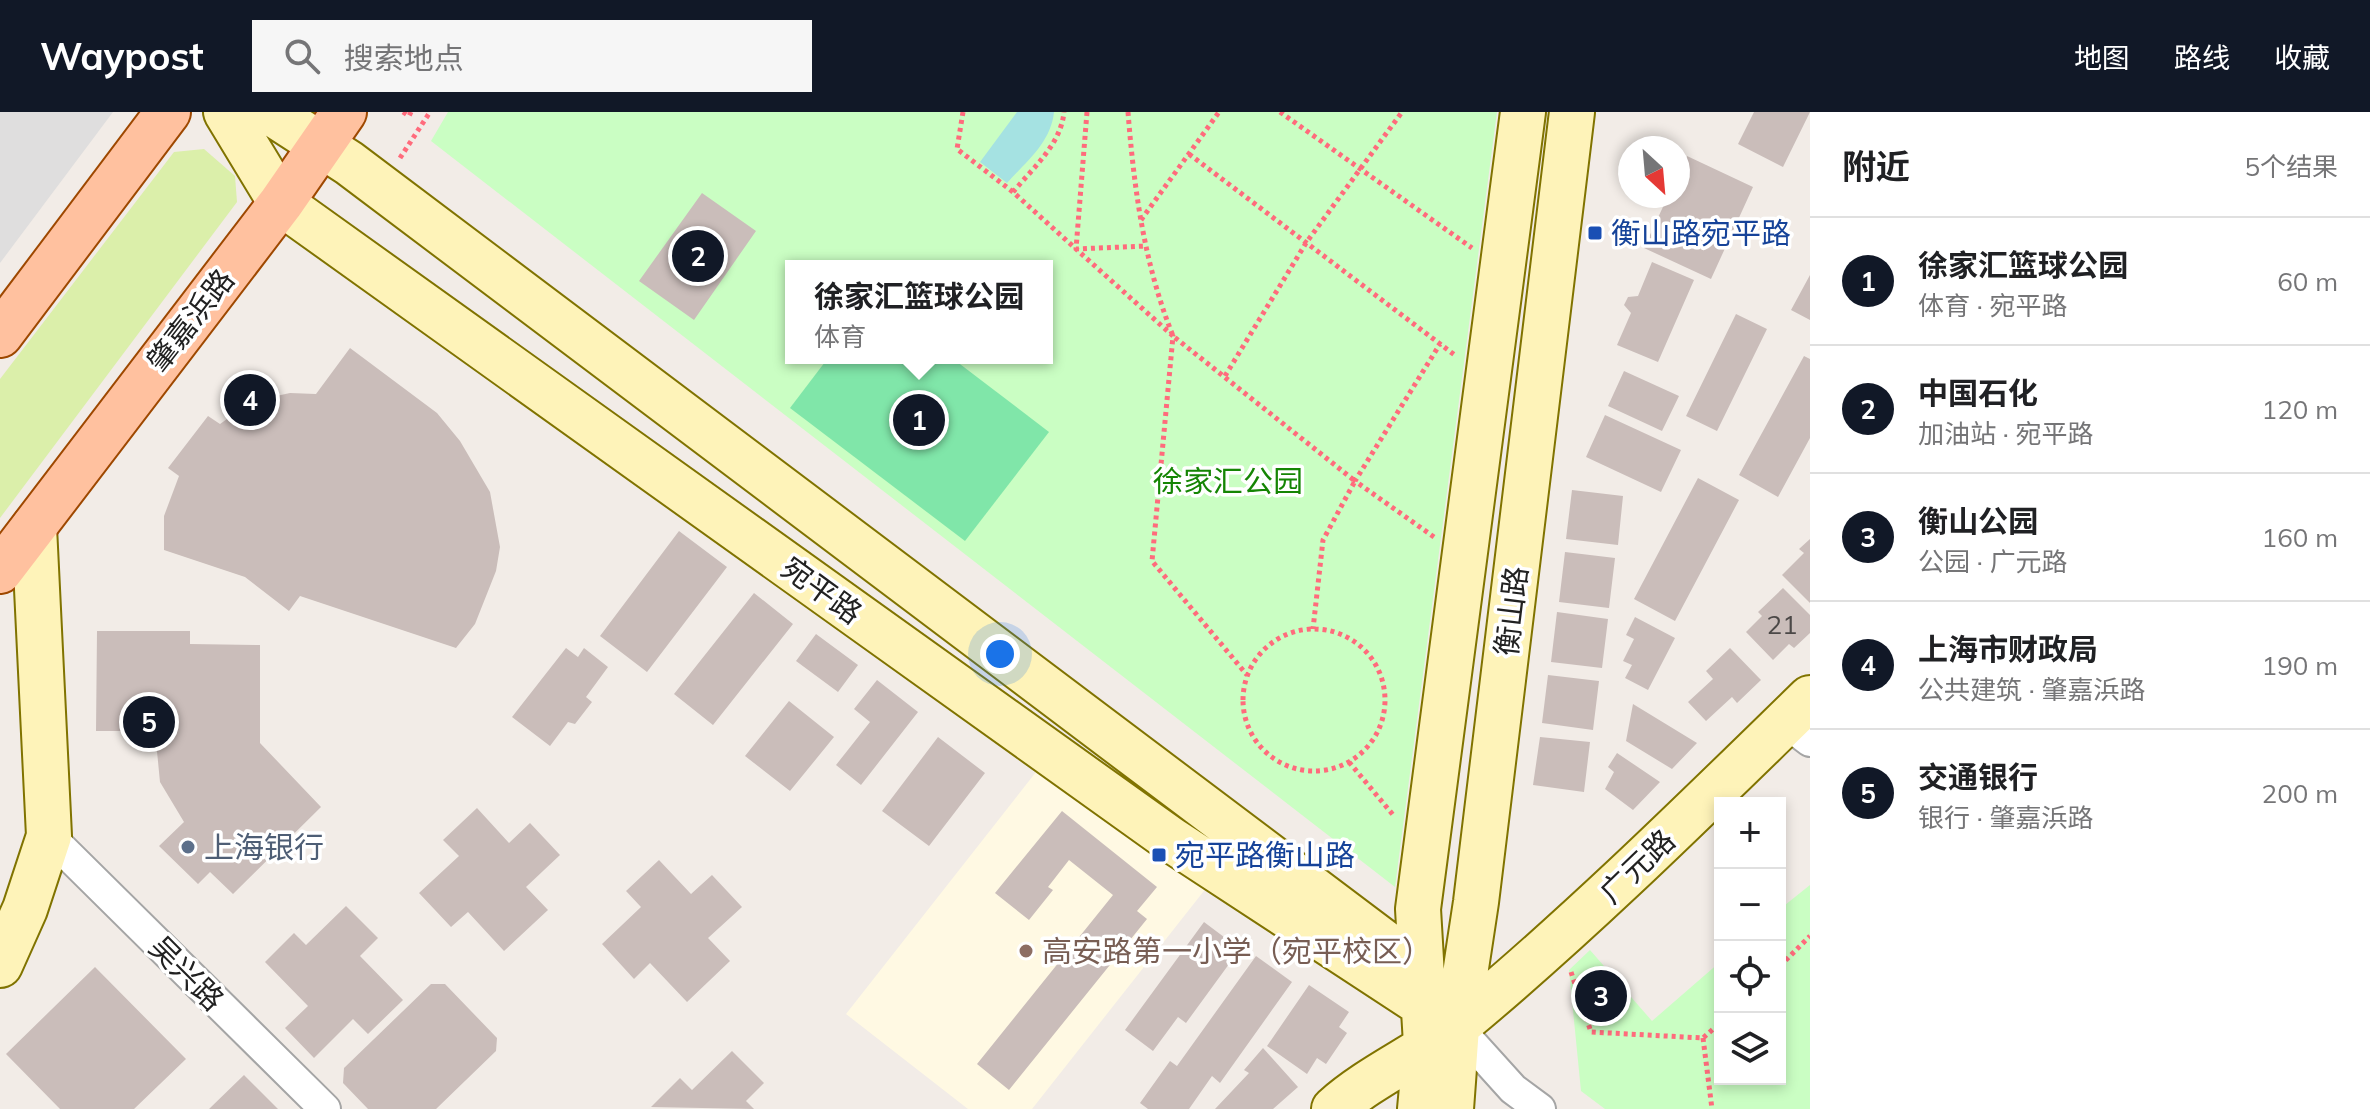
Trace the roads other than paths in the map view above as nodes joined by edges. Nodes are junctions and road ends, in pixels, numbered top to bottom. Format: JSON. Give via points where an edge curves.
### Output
{"nodes":[{"id":1,"x":168,"y":112,"type":"edge"},
{"id":2,"x":226,"y":112,"type":"edge"},
{"id":3,"x":270,"y":112,"type":"edge"},
{"id":4,"x":1523,"y":112,"type":"edge"},
{"id":5,"x":1572,"y":112,"type":"edge"},
{"id":6,"x":333,"y":128,"type":"edge"},
{"id":7,"x":281,"y":203,"type":"junction"},
{"id":8,"x":0,"y":335,"type":"edge"},
{"id":9,"x":34,"y":527,"type":"junction"},
{"id":10,"x":0,"y":571,"type":"edge"},
{"id":11,"x":1802,"y":720,"type":"edge"},
{"id":12,"x":49,"y":836,"type":"junction"},
{"id":13,"x":0,"y":965,"type":"edge"},
{"id":14,"x":1432,"y":1011,"type":"junction"},
{"id":15,"x":325,"y":1109,"type":"edge"},
{"id":16,"x":1334,"y":1109,"type":"edge"},
{"id":17,"x":1420,"y":1109,"type":"edge"},
{"id":18,"x":1451,"y":1109,"type":"edge"},
{"id":19,"x":1540,"y":1109,"type":"edge"}],
"edges":[{"from":1,"to":8,"type":"main road"},
{"from":2,"to":7,"type":"main road","name":"宛平路"},
{"from":3,"to":6,"type":"main road","name":"宛平路"},
{"from":4,"to":14,"type":"main road","name":"衡山路","via":[[1418,909]]},
{"from":5,"to":14,"type":"main road","name":"衡山路","via":[[1476,902]]},
{"from":6,"to":7,"type":"main road","name":"肇嘉浜路"},
{"from":6,"to":14,"type":"main road","name":"宛平路"},
{"from":7,"to":9,"type":"main road","name":"肇嘉浜路"},
{"from":7,"to":14,"type":"main road","name":"宛平路","via":[[1170,839]]},
{"from":9,"to":10,"type":"main road","name":"肇嘉浜路"},
{"from":9,"to":12,"type":"main road"},
{"from":11,"to":14,"type":"main road","name":"广元路","via":[[1560,940]]},
{"from":12,"to":13,"type":"main road"},
{"from":12,"to":15,"type":"street","name":"吴兴路"},
{"from":14,"to":16,"type":"main road","name":"广元路"},
{"from":14,"to":17,"type":"main road","name":"衡山路"},
{"from":14,"to":18,"type":"main road","name":"衡山路"},
{"from":14,"to":19,"type":"street","name":"宛平路"}]}
